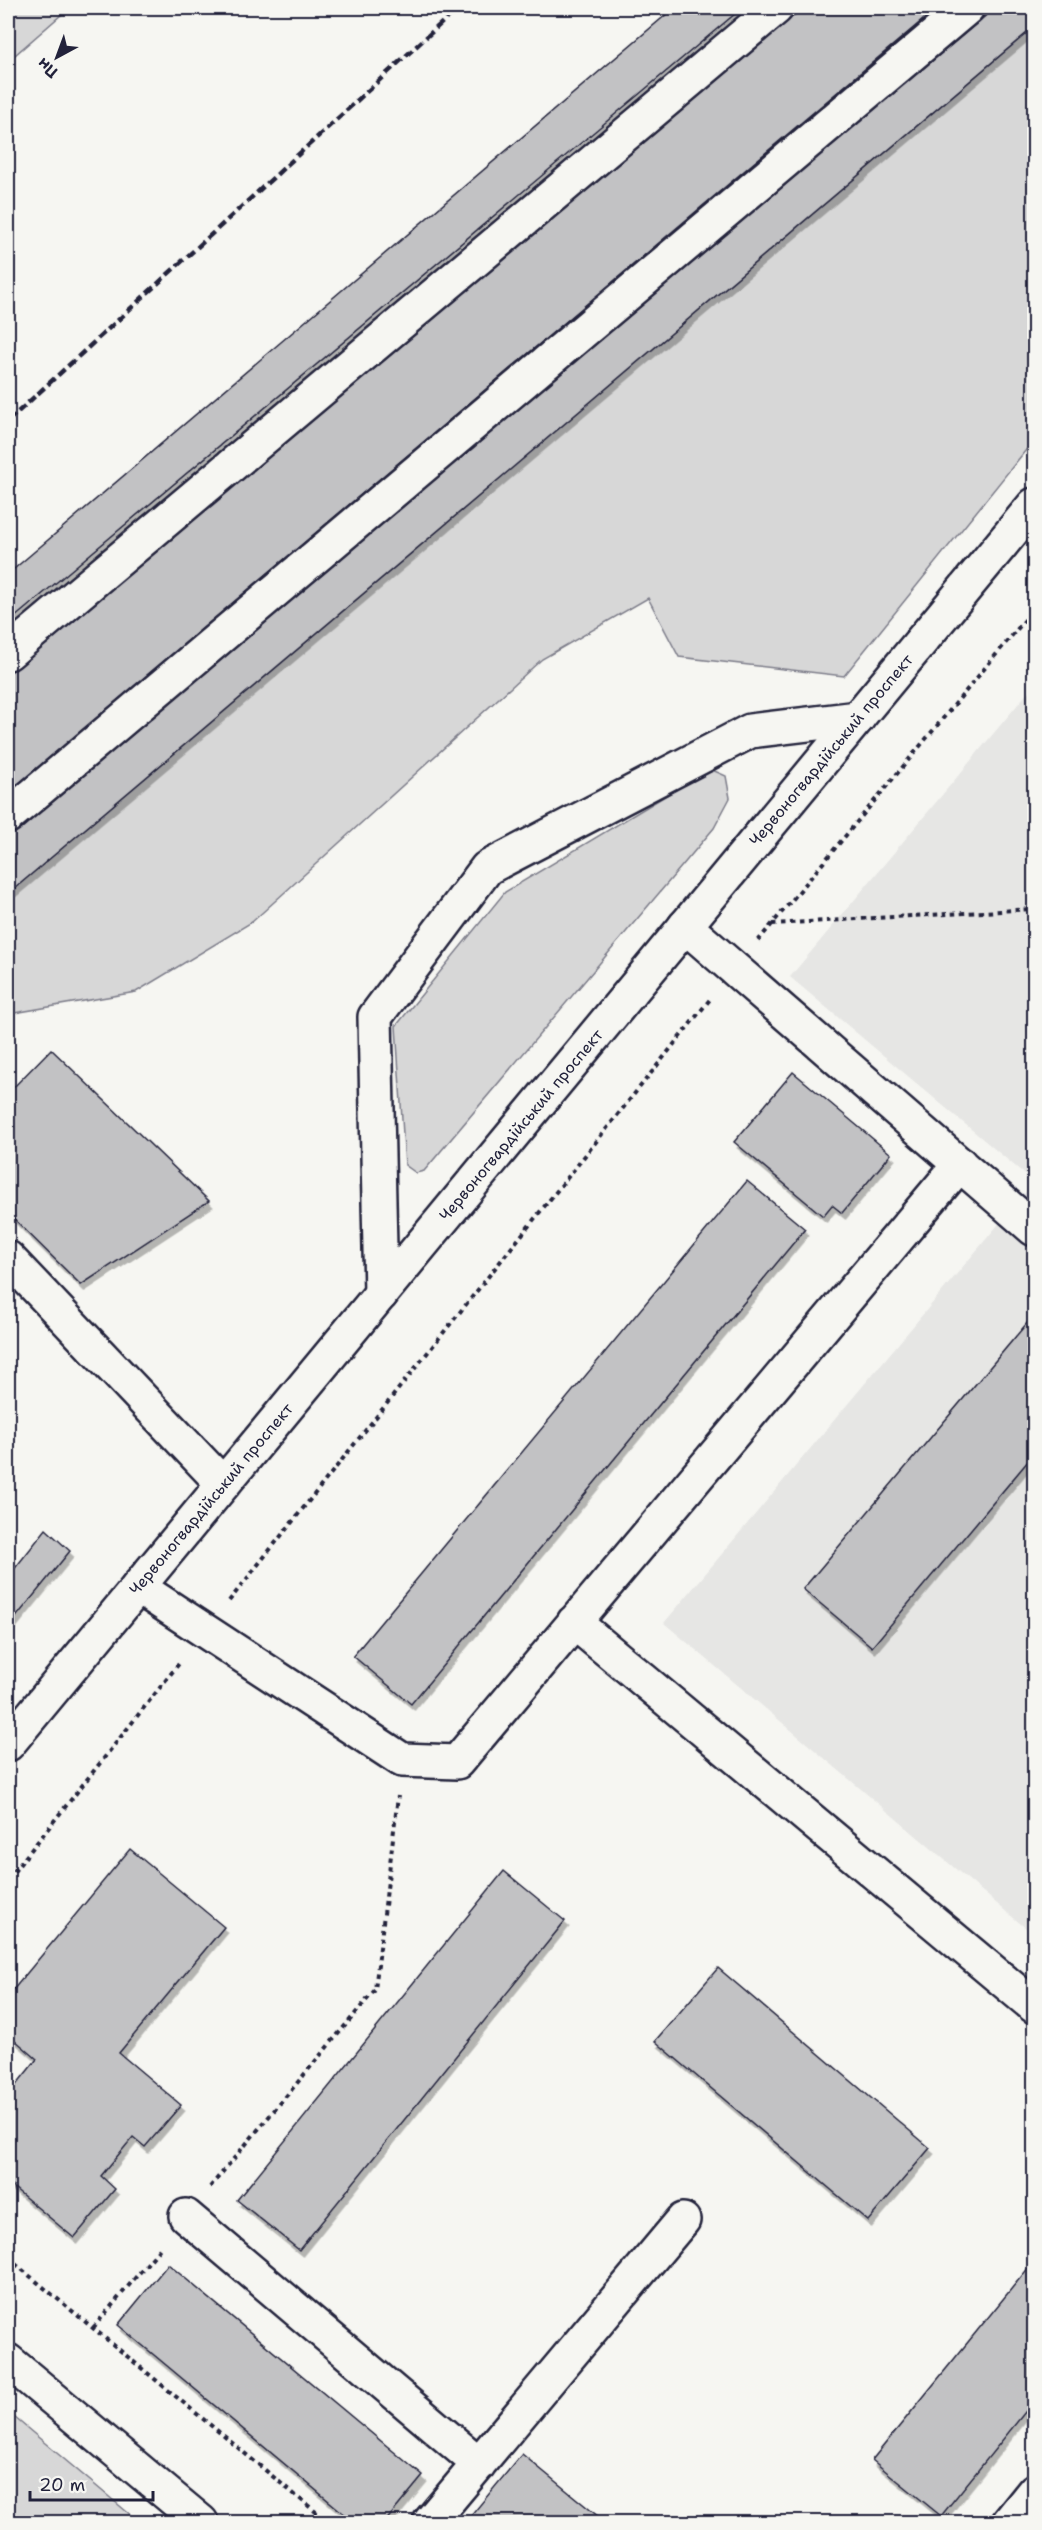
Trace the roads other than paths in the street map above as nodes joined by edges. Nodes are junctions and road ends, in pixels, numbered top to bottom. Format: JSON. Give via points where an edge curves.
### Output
{"nodes":[{"id":1,"x":776,"y":8,"type":"edge"},
{"id":2,"x":967,"y":8,"type":"edge"},
{"id":3,"x":1035,"y":505,"type":"edge"},
{"id":4,"x":8,"y":653,"type":"edge"},
{"id":5,"x":858,"y":718,"type":"junction"},
{"id":6,"x":8,"y":816,"type":"edge"},
{"id":7,"x":685,"y":926,"type":"junction"},
{"id":8,"x":960,"y":1164,"type":"junction"},
{"id":9,"x":1035,"y":1228,"type":"edge"},
{"id":10,"x":8,"y":1258,"type":"edge"},
{"id":11,"x":381,"y":1294,"type":"junction"},
{"id":12,"x":223,"y":1484,"type":"junction"},
{"id":13,"x":138,"y":1587,"type":"junction"},
{"id":14,"x":574,"y":1622,"type":"junction"},
{"id":15,"x":8,"y":1744,"type":"edge"},
{"id":16,"x":1035,"y":2006,"type":"edge"},
{"id":17,"x":186,"y":2216,"type":"road end"},
{"id":18,"x":683,"y":2220,"type":"dead end"},
{"id":19,"x":8,"y":2361,"type":"edge"},
{"id":20,"x":8,"y":2386,"type":"edge"},
{"id":21,"x":479,"y":2464,"type":"junction"},
{"id":22,"x":1035,"y":2491,"type":"edge"},
{"id":23,"x":172,"y":2523,"type":"edge"},
{"id":24,"x":201,"y":2523,"type":"edge"},
{"id":25,"x":430,"y":2523,"type":"edge"},
{"id":26,"x":1009,"y":2523,"type":"edge"}],
"edges":[{"from":1,"to":4,"type":"main road"},
{"from":2,"to":6,"type":"main road"},
{"from":3,"to":5,"type":"main road","name":"Червоногвардійський проспект"},
{"from":5,"to":7,"type":"main road","name":"Червоногвардійський проспект"},
{"from":5,"to":11,"type":"main road","via":[[750,731],[487,868],[375,1017]]},
{"from":7,"to":8,"type":"main road"},
{"from":7,"to":11,"type":"main road","name":"Червоногвардійський проспект"},
{"from":8,"to":9,"type":"main road"},
{"from":8,"to":14,"type":"main road"},
{"from":10,"to":12,"type":"main road"},
{"from":11,"to":12,"type":"main road","name":"Червоногвардійський проспект"},
{"from":12,"to":13,"type":"main road","name":"Червоногвардійський проспект"},
{"from":13,"to":14,"type":"main road","via":[[402,1760],[457,1762]]},
{"from":13,"to":15,"type":"main road","name":"Червоногвардійський проспект"},
{"from":14,"to":16,"type":"main road"},
{"from":17,"to":21,"type":"main road"},
{"from":18,"to":21,"type":"main road"},
{"from":19,"to":24,"type":"main road"},
{"from":20,"to":23,"type":"main road"},
{"from":21,"to":25,"type":"main road"},
{"from":22,"to":26,"type":"main road"}]}
